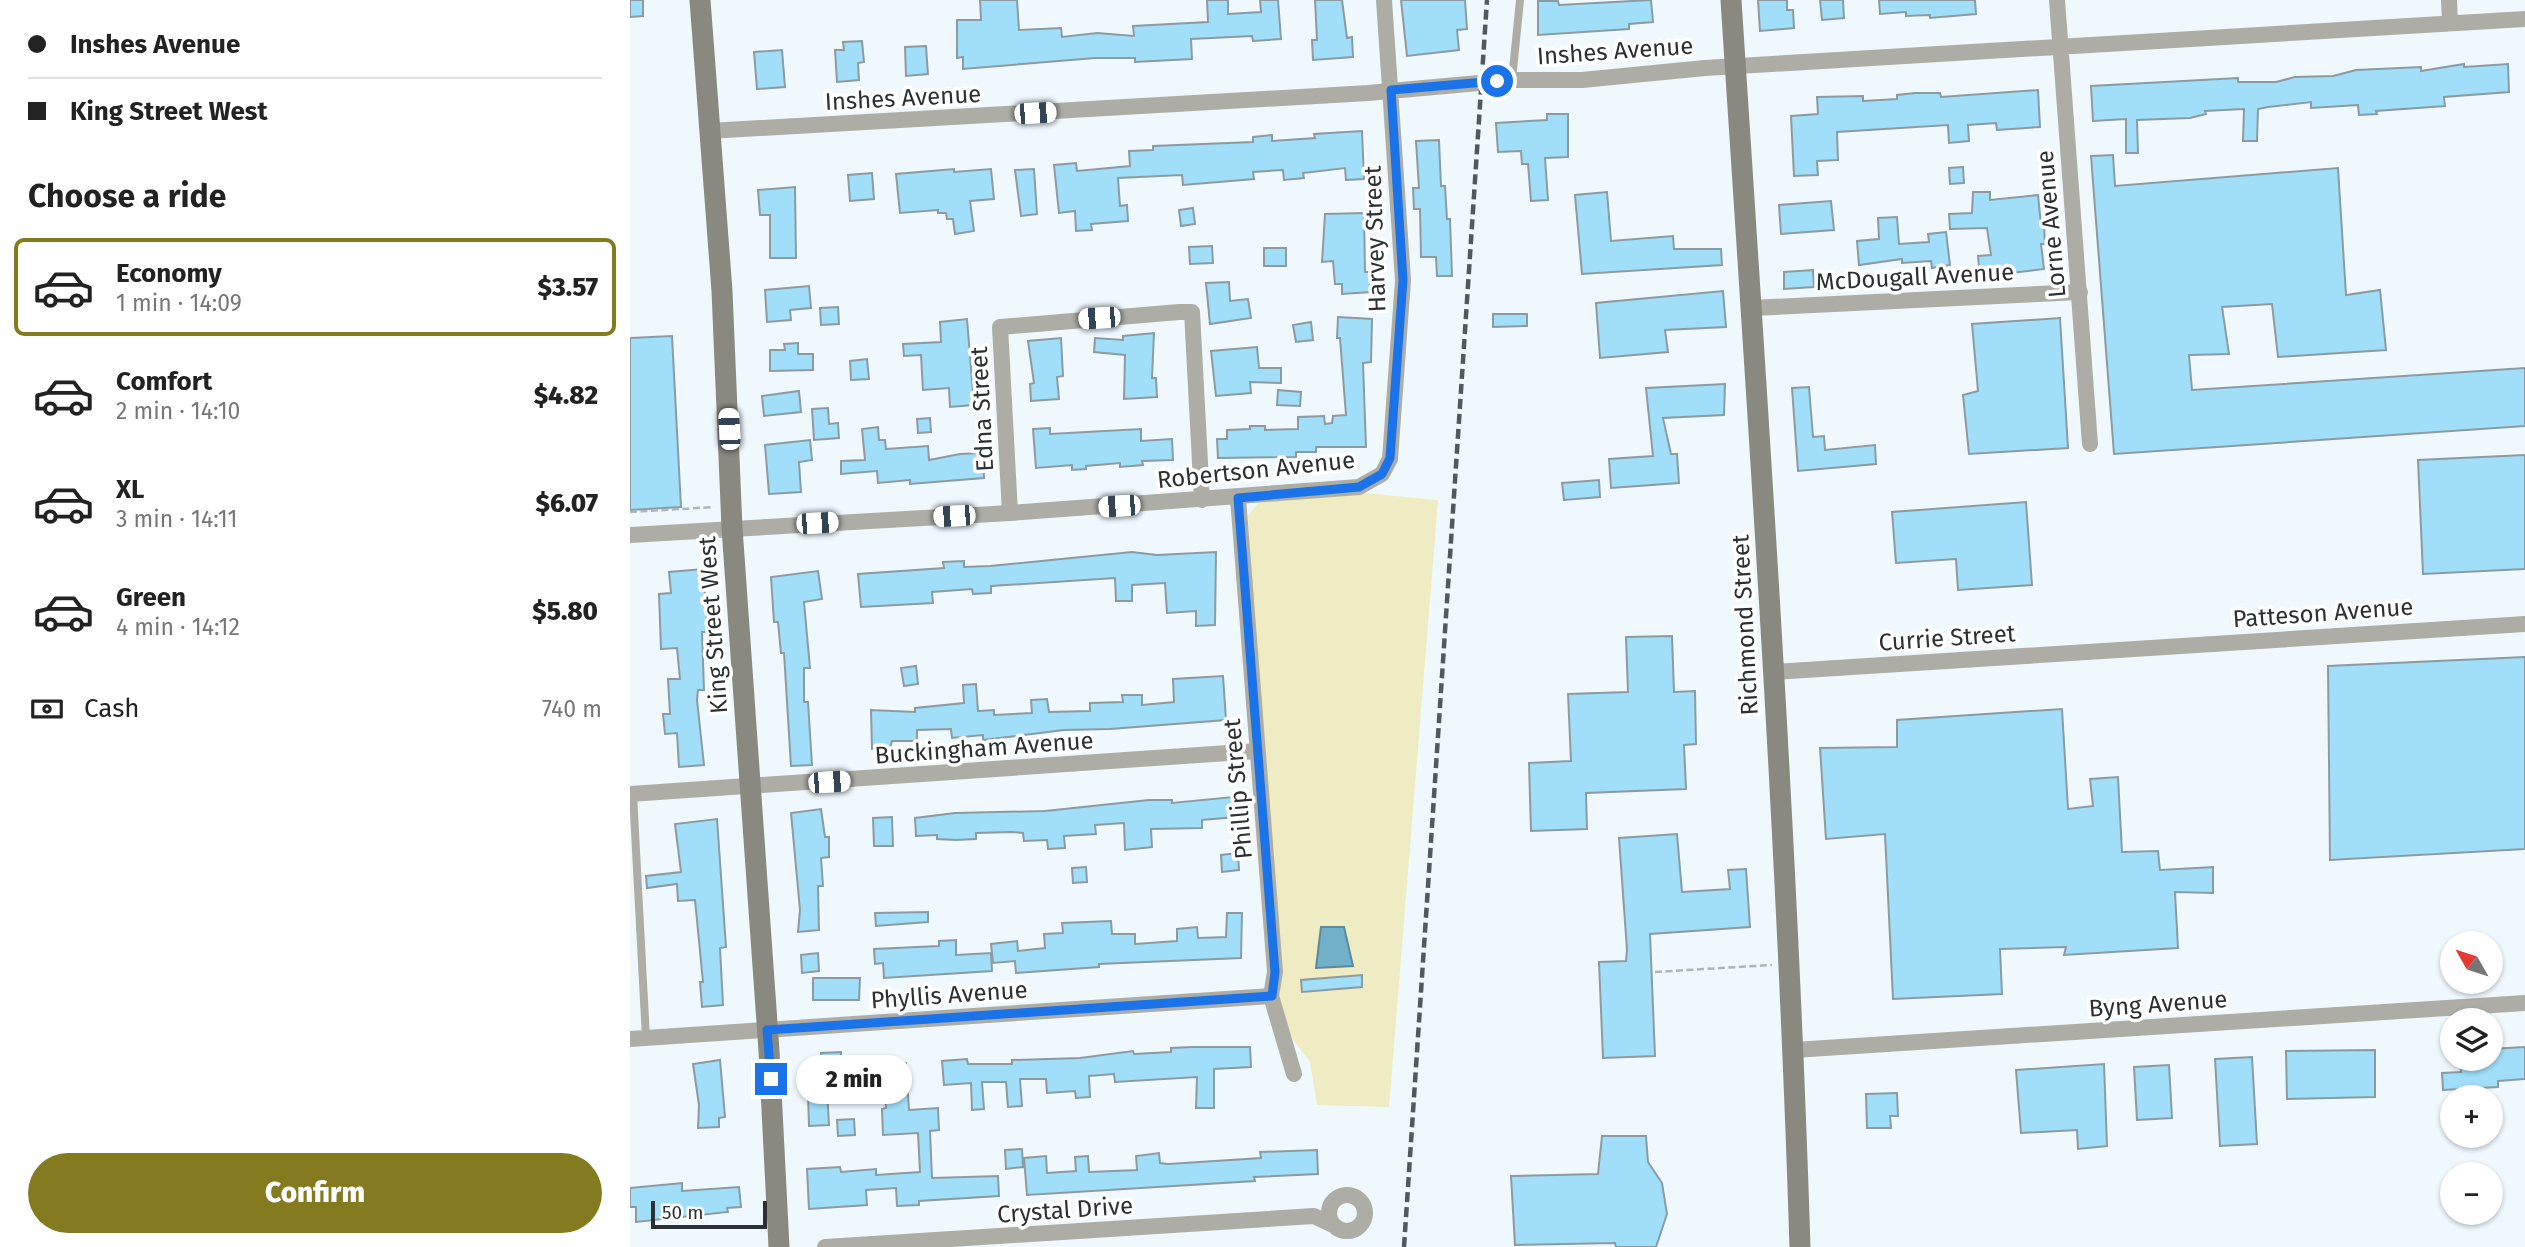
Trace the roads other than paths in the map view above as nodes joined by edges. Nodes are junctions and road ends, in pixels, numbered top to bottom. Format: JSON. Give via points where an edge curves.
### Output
{"nodes":[{"id":1,"x":700,"y":0,"type":"edge"},
{"id":2,"x":1384,"y":0,"type":"edge"},
{"id":3,"x":1520,"y":0,"type":"edge"},
{"id":4,"x":1731,"y":0,"type":"edge"},
{"id":5,"x":2057,"y":0,"type":"edge"},
{"id":6,"x":2449,"y":0,"type":"edge"},
{"id":7,"x":2525,"y":19,"type":"edge"},
{"id":8,"x":2450,"y":23,"type":"junction"},
{"id":9,"x":2060,"y":48,"type":"junction"},
{"id":10,"x":1735,"y":66,"type":"junction"},
{"id":11,"x":1513,"y":80,"type":"junction"},
{"id":12,"x":1391,"y":90,"type":"junction"},
{"id":13,"x":709,"y":131,"type":"junction"},
{"id":14,"x":2080,"y":292,"type":"junction"},
{"id":15,"x":1752,"y":308,"type":"junction"},
{"id":16,"x":2090,"y":444,"type":"dead end"},
{"id":17,"x":1382,"y":474,"type":"joint"},
{"id":18,"x":1238,"y":498,"type":"junction"},
{"id":19,"x":1202,"y":500,"type":"junction"},
{"id":20,"x":1010,"y":513,"type":"junction"},
{"id":21,"x":732,"y":528,"type":"junction"},
{"id":22,"x":630,"y":536,"type":"edge"},
{"id":23,"x":2525,"y":624,"type":"edge"},
{"id":24,"x":2124,"y":648,"type":"joint"},
{"id":25,"x":1774,"y":672,"type":"junction"},
{"id":26,"x":1257,"y":751,"type":"junction"},
{"id":27,"x":750,"y":786,"type":"junction"},
{"id":28,"x":631,"y":794,"type":"edge"},
{"id":29,"x":1272,"y":996,"type":"junction"},
{"id":30,"x":2525,"y":1003,"type":"edge"},
{"id":31,"x":767,"y":1030,"type":"junction"},
{"id":32,"x":638,"y":1038,"type":"edge"},
{"id":33,"x":1794,"y":1050,"type":"junction"},
{"id":34,"x":1294,"y":1074,"type":"dead end"},
{"id":35,"x":1333,"y":1200,"type":"junction"},
{"id":36,"x":1309,"y":1217,"type":"junction"},
{"id":37,"x":1335,"y":1226,"type":"junction"},
{"id":38,"x":779,"y":1247,"type":"edge"},
{"id":39,"x":825,"y":1247,"type":"edge"},
{"id":40,"x":1800,"y":1247,"type":"edge"}],
"edges":[{"from":1,"to":13,"type":"street","name":"King Street West"},
{"from":2,"to":12,"type":"street","name":"Harvey Street"},
{"from":3,"to":11,"type":"lane"},
{"from":4,"to":10,"type":"street","name":"Richmond Street"},
{"from":5,"to":9,"type":"street","name":"Lorne Avenue"},
{"from":6,"to":8,"type":"street"},
{"from":7,"to":8,"type":"street","name":"Inshes Avenue"},
{"from":8,"to":9,"type":"street","name":"Inshes Avenue"},
{"from":9,"to":10,"type":"street","name":"Inshes Avenue"},
{"from":9,"to":14,"type":"street","name":"Lorne Avenue"},
{"from":10,"to":11,"type":"street","name":"Inshes Avenue"},
{"from":10,"to":15,"type":"street","name":"Richmond Street"},
{"from":11,"to":12,"type":"street","name":"Inshes Avenue"},
{"from":12,"to":13,"type":"street","name":"Inshes Avenue"},
{"from":12,"to":17,"type":"street","name":"Harvey Street","via":[[1403,280],[1390,458]]},
{"from":13,"to":21,"type":"street","name":"King Street West","via":[[722,291]]},
{"from":14,"to":15,"type":"street","name":"McDougall Avenue"},
{"from":14,"to":16,"type":"street","name":"Lorne Avenue"},
{"from":15,"to":25,"type":"street","name":"Richmond Street"},
{"from":17,"to":18,"type":"street","name":"Robertson Avenue","via":[[1359,487]]},
{"from":18,"to":19,"type":"street","name":"Robertson Avenue"},
{"from":18,"to":26,"type":"street","name":"Phillip Street"},
{"from":19,"to":20,"type":"street","name":"Robertson Avenue"},
{"from":19,"to":20,"type":"street","name":"Edna Street","via":[[1192,312],[1000,327]]},
{"from":20,"to":21,"type":"street","name":"Robertson Avenue"},
{"from":21,"to":22,"type":"street","name":"Robertson Avenue"},
{"from":21,"to":27,"type":"street","name":"King Street West"},
{"from":23,"to":24,"type":"street","name":"Patteson Avenue"},
{"from":24,"to":25,"type":"street","name":"Currie Street"},
{"from":25,"to":33,"type":"street","name":"Richmond Street"},
{"from":26,"to":27,"type":"street","name":"Buckingham Avenue"},
{"from":26,"to":29,"type":"street","name":"Phillip Street","via":[[1275,972]]},
{"from":27,"to":28,"type":"street","name":"Buckingham Avenue"},
{"from":27,"to":31,"type":"street","name":"King Street West"},
{"from":28,"to":32,"type":"lane"},
{"from":29,"to":31,"type":"street","name":"Phyllis Avenue"},
{"from":29,"to":34,"type":"street","name":"Phillip Street"},
{"from":30,"to":33,"type":"street","name":"Byng Avenue"},
{"from":31,"to":32,"type":"street","name":"Phyllis Avenue"},
{"from":31,"to":38,"type":"street","name":"King Street West"},
{"from":33,"to":40,"type":"street","name":"Richmond Street"},
{"from":35,"to":36,"type":"street"},
{"from":35,"to":37,"type":"street","via":[[1329,1214]]},
{"from":35,"to":37,"type":"street","via":[[1356,1196],[1366,1212],[1361,1225],[1353,1230]]},
{"from":36,"to":37,"type":"street","name":"Crystal Drive"},
{"from":36,"to":39,"type":"street","name":"Crystal Drive"}]}
